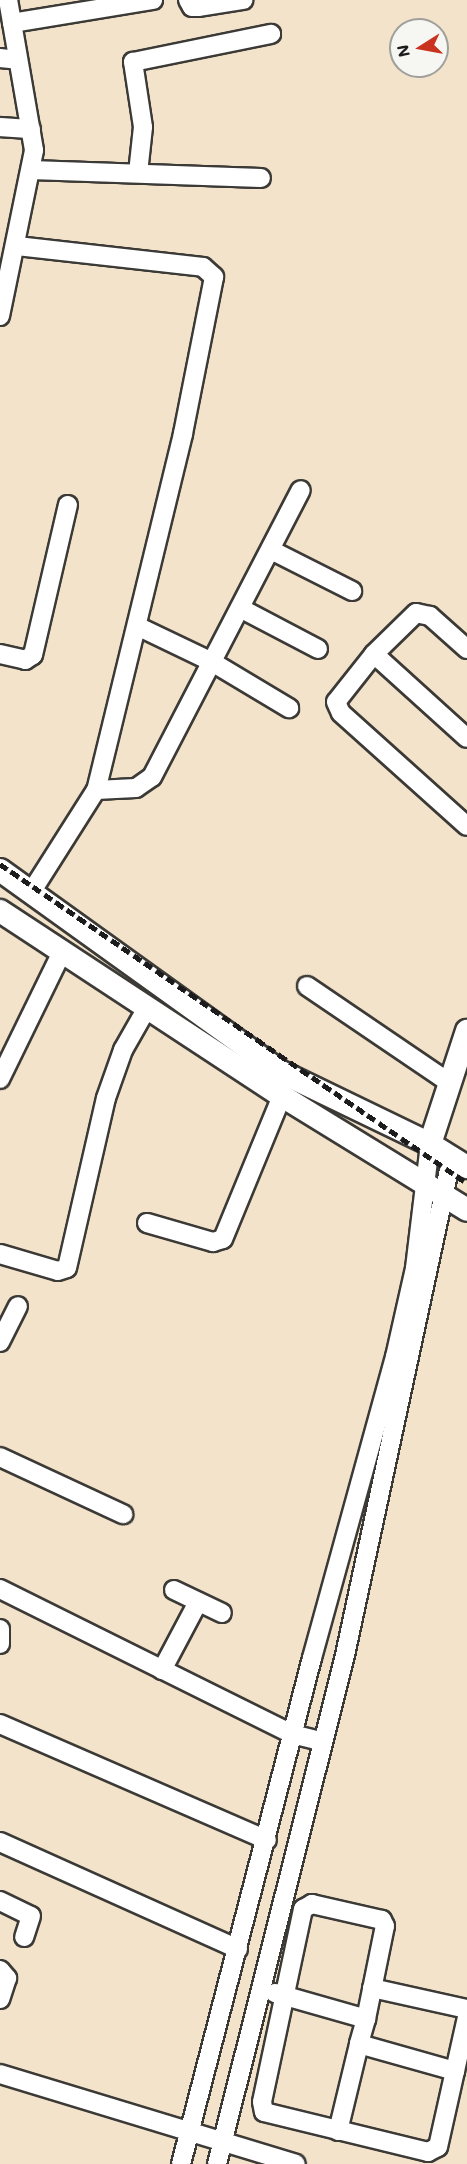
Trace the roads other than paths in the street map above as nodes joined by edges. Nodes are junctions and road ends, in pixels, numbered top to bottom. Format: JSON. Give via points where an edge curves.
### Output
{"nodes":[{"id":1,"x":8,"y":0,"type":"edge"},
{"id":2,"x":153,"y":0,"type":"edge"},
{"id":3,"x":188,"y":0,"type":"edge"},
{"id":4,"x":243,"y":0,"type":"edge"},
{"id":5,"x":87,"y":5,"type":"edge"},
{"id":6,"x":12,"y":23,"type":"junction"},
{"id":7,"x":271,"y":34,"type":"dead end"},
{"id":8,"x":0,"y":58,"type":"edge"},
{"id":9,"x":18,"y":60,"type":"junction"},
{"id":10,"x":0,"y":127,"type":"edge"},
{"id":11,"x":31,"y":129,"type":"junction"},
{"id":12,"x":31,"y":170,"type":"junction"},
{"id":13,"x":138,"y":173,"type":"junction"},
{"id":14,"x":261,"y":178,"type":"dead end"},
{"id":15,"x":17,"y":246,"type":"junction"},
{"id":16,"x":6,"y":267,"type":"edge"},
{"id":17,"x":0,"y":316,"type":"edge"},
{"id":18,"x":301,"y":490,"type":"dead end"},
{"id":19,"x":68,"y":505,"type":"dead end"},
{"id":20,"x":271,"y":550,"type":"junction"},
{"id":21,"x":352,"y":591,"type":"dead end"},
{"id":22,"x":240,"y":608,"type":"junction"},
{"id":23,"x":137,"y":626,"type":"junction"},
{"id":24,"x":318,"y":649,"type":"dead end"},
{"id":25,"x":467,"y":649,"type":"edge"},
{"id":26,"x":0,"y":654,"type":"edge"},
{"id":27,"x":374,"y":654,"type":"junction"},
{"id":28,"x":212,"y":662,"type":"junction"},
{"id":29,"x":289,"y":708,"type":"dead end"},
{"id":30,"x":467,"y":738,"type":"edge"},
{"id":31,"x":96,"y":790,"type":"junction"},
{"id":32,"x":467,"y":826,"type":"edge"},
{"id":33,"x":0,"y":870,"type":"edge"},
{"id":34,"x":32,"y":891,"type":"junction"},
{"id":35,"x":0,"y":911,"type":"edge"},
{"id":36,"x":62,"y":952,"type":"junction"},
{"id":37,"x":307,"y":986,"type":"dead end"},
{"id":38,"x":147,"y":1008,"type":"junction"},
{"id":39,"x":467,"y":1031,"type":"edge"},
{"id":40,"x":0,"y":1079,"type":"edge"},
{"id":41,"x":448,"y":1082,"type":"junction"},
{"id":42,"x":282,"y":1096,"type":"junction"},
{"id":43,"x":440,"y":1112,"type":"junction"},
{"id":44,"x":430,"y":1144,"type":"junction"},
{"id":45,"x":460,"y":1162,"type":"edge"},
{"id":46,"x":435,"y":1188,"type":"junction"},
{"id":47,"x":467,"y":1210,"type":"edge"},
{"id":48,"x":147,"y":1223,"type":"dead end"},
{"id":49,"x":0,"y":1254,"type":"edge"},
{"id":50,"x":18,"y":1306,"type":"dead end"},
{"id":51,"x":0,"y":1342,"type":"edge"},
{"id":52,"x":0,"y":1457,"type":"edge"},
{"id":53,"x":123,"y":1514,"type":"dead end"},
{"id":54,"x":0,"y":1589,"type":"edge"},
{"id":55,"x":174,"y":1590,"type":"dead end"},
{"id":56,"x":198,"y":1602,"type":"junction"},
{"id":57,"x":222,"y":1613,"type":"dead end"},
{"id":58,"x":0,"y":1629,"type":"edge"},
{"id":59,"x":0,"y":1644,"type":"edge"},
{"id":60,"x":162,"y":1670,"type":"junction"},
{"id":61,"x":0,"y":1724,"type":"edge"},
{"id":62,"x":292,"y":1734,"type":"junction"},
{"id":63,"x":320,"y":1741,"type":"junction"},
{"id":64,"x":267,"y":1840,"type":"junction"},
{"id":65,"x":0,"y":1842,"type":"edge"},
{"id":66,"x":0,"y":1901,"type":"edge"},
{"id":67,"x":24,"y":1937,"type":"dead end"},
{"id":68,"x":238,"y":1949,"type":"junction"},
{"id":69,"x":0,"y":1970,"type":"edge"},
{"id":70,"x":372,"y":1988,"type":"junction"},
{"id":71,"x":262,"y":1989,"type":"junction"},
{"id":72,"x":285,"y":1996,"type":"junction"},
{"id":73,"x":0,"y":1999,"type":"edge"},
{"id":74,"x":467,"y":2009,"type":"edge"},
{"id":75,"x":467,"y":2017,"type":"edge"},
{"id":76,"x":366,"y":2019,"type":"junction"},
{"id":77,"x":359,"y":2044,"type":"junction"},
{"id":78,"x":455,"y":2071,"type":"junction"},
{"id":79,"x":0,"y":2074,"type":"edge"},
{"id":80,"x":189,"y":2129,"type":"junction"},
{"id":81,"x":338,"y":2131,"type":"junction"},
{"id":82,"x":224,"y":2141,"type":"junction"},
{"id":83,"x":181,"y":2164,"type":"edge"},
{"id":84,"x":218,"y":2164,"type":"edge"},
{"id":85,"x":296,"y":2164,"type":"edge"}],
"edges":[{"from":1,"to":6,"type":"street"},
{"from":2,"to":5,"type":"street"},
{"from":3,"to":4,"type":"street","via":[[192,7],[198,7]]},
{"from":5,"to":6,"type":"street"},
{"from":6,"to":9,"type":"street"},
{"from":7,"to":13,"type":"street","via":[[133,62],[143,127]]},
{"from":8,"to":9,"type":"street"},
{"from":9,"to":11,"type":"street"},
{"from":10,"to":11,"type":"street"},
{"from":11,"to":12,"type":"street"},
{"from":12,"to":13,"type":"street"},
{"from":12,"to":15,"type":"street"},
{"from":13,"to":14,"type":"street"},
{"from":15,"to":16,"type":"street"},
{"from":15,"to":23,"type":"street","via":[[203,267],[214,277],[185,423]]},
{"from":16,"to":17,"type":"street"},
{"from":18,"to":20,"type":"street"},
{"from":19,"to":26,"type":"street","via":[[33,655],[25,660]]},
{"from":20,"to":21,"type":"street"},
{"from":20,"to":22,"type":"street"},
{"from":22,"to":24,"type":"street"},
{"from":22,"to":28,"type":"street"},
{"from":23,"to":28,"type":"street"},
{"from":23,"to":31,"type":"street"},
{"from":25,"to":27,"type":"street","via":[[422,612],[410,616]]},
{"from":27,"to":30,"type":"street"},
{"from":27,"to":32,"type":"street","via":[[338,695],[338,709]]},
{"from":28,"to":29,"type":"street"},
{"from":28,"to":31,"type":"street","via":[[152,777],[136,788]]},
{"from":31,"to":34,"type":"street"},
{"from":33,"to":34,"type":"street"},
{"from":34,"to":44,"type":"street","via":[[283,1072]]},
{"from":35,"to":36,"type":"street"},
{"from":36,"to":38,"type":"street"},
{"from":36,"to":40,"type":"street"},
{"from":37,"to":41,"type":"street"},
{"from":38,"to":42,"type":"street"},
{"from":38,"to":49,"type":"street","via":[[123,1050],[106,1098],[69,1265],[58,1271]]},
{"from":39,"to":41,"type":"street"},
{"from":41,"to":43,"type":"street"},
{"from":42,"to":46,"type":"street"},
{"from":42,"to":48,"type":"street","via":[[223,1239],[213,1242]]},
{"from":43,"to":44,"type":"street"},
{"from":43,"to":45,"type":"street"},
{"from":44,"to":45,"type":"street"},
{"from":44,"to":46,"type":"street"},
{"from":45,"to":46,"type":"street"},
{"from":46,"to":47,"type":"street"},
{"from":46,"to":62,"type":"street","via":[[396,1357]]},
{"from":46,"to":63,"type":"street","via":[[345,1655]]},
{"from":50,"to":51,"type":"street"},
{"from":52,"to":53,"type":"street"},
{"from":54,"to":60,"type":"street"},
{"from":55,"to":56,"type":"street"},
{"from":56,"to":57,"type":"street"},
{"from":56,"to":60,"type":"street"},
{"from":58,"to":59,"type":"street"},
{"from":60,"to":62,"type":"street"},
{"from":61,"to":64,"type":"street"},
{"from":62,"to":63,"type":"street"},
{"from":62,"to":64,"type":"street"},
{"from":63,"to":71,"type":"street"},
{"from":64,"to":68,"type":"street"},
{"from":65,"to":68,"type":"street"},
{"from":66,"to":67,"type":"street","via":[[31,1916]]},
{"from":68,"to":80,"type":"street"},
{"from":69,"to":73,"type":"street","via":[[8,1978]]},
{"from":70,"to":72,"type":"street","via":[[385,1926],[382,1920],[312,1904],[303,1909]]},
{"from":70,"to":74,"type":"street"},
{"from":70,"to":76,"type":"street"},
{"from":71,"to":72,"type":"street"},
{"from":71,"to":82,"type":"street"},
{"from":72,"to":76,"type":"street"},
{"from":72,"to":81,"type":"street","via":[[262,2102],[264,2112]]},
{"from":75,"to":78,"type":"street"},
{"from":76,"to":77,"type":"street"},
{"from":77,"to":78,"type":"street"},
{"from":77,"to":81,"type":"street"},
{"from":78,"to":81,"type":"street","via":[[438,2147],[428,2152]]},
{"from":79,"to":80,"type":"street"},
{"from":80,"to":82,"type":"street"},
{"from":80,"to":83,"type":"street"},
{"from":82,"to":84,"type":"street"},
{"from":82,"to":85,"type":"street"}]}
